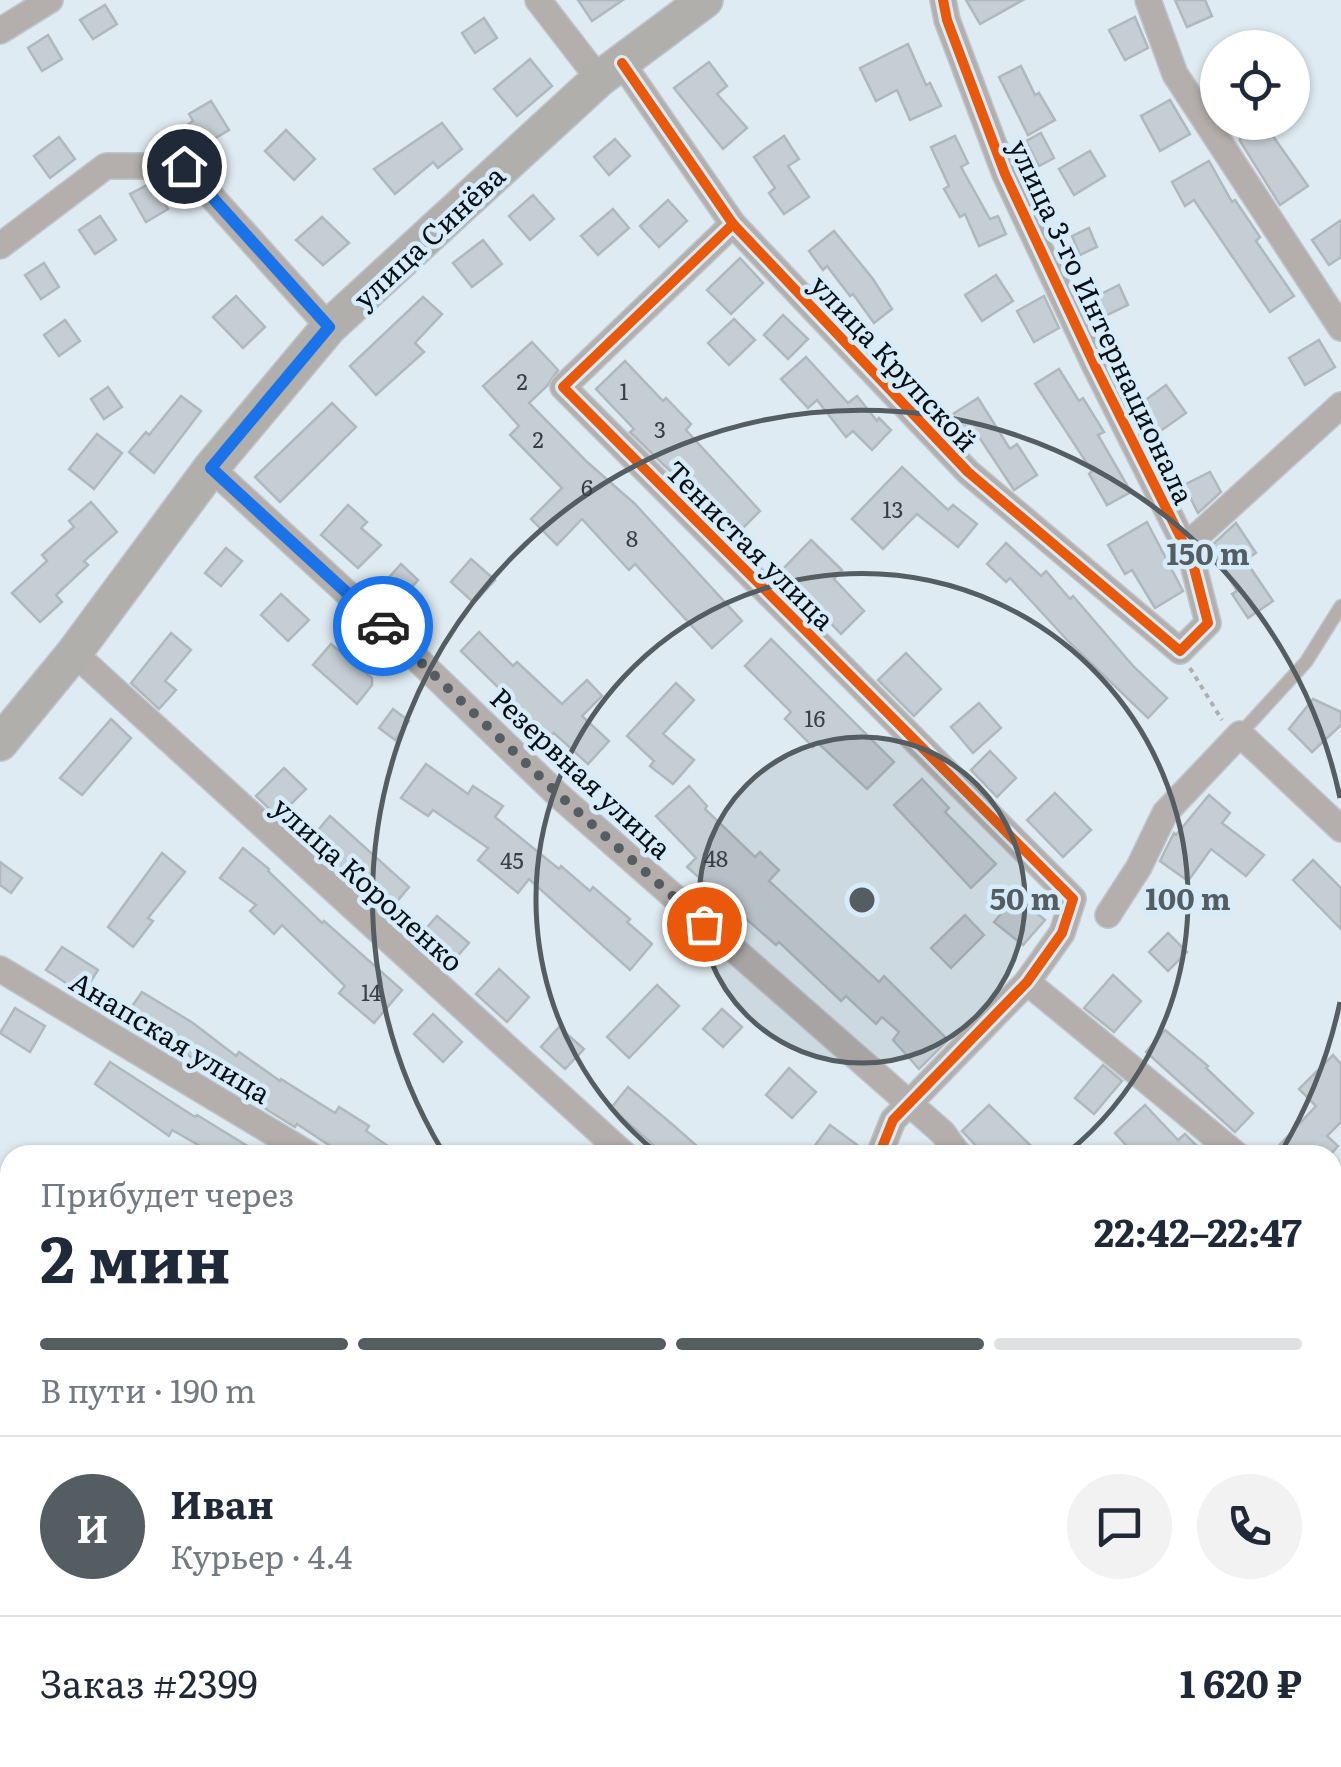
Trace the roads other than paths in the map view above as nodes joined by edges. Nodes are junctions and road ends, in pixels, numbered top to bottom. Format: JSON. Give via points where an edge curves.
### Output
{"nodes":[{"id":1,"x":50,"y":0,"type":"edge"},
{"id":2,"x":538,"y":0,"type":"edge"},
{"id":3,"x":705,"y":0,"type":"edge"},
{"id":4,"x":943,"y":0,"type":"edge"},
{"id":5,"x":1148,"y":0,"type":"edge"},
{"id":6,"x":0,"y":31,"type":"edge"},
{"id":7,"x":610,"y":71,"type":"junction"},
{"id":8,"x":732,"y":224,"type":"junction"},
{"id":9,"x":0,"y":246,"type":"edge"},
{"id":10,"x":329,"y":327,"type":"junction"},
{"id":11,"x":1341,"y":328,"type":"edge"},
{"id":12,"x":1341,"y":405,"type":"edge"},
{"id":13,"x":211,"y":468,"type":"junction"},
{"id":14,"x":1186,"y":547,"type":"junction"},
{"id":15,"x":1341,"y":606,"type":"edge"},
{"id":16,"x":1180,"y":651,"type":"joint"},
{"id":17,"x":74,"y":654,"type":"junction"},
{"id":18,"x":1237,"y":736,"type":"junction"},
{"id":19,"x":0,"y":743,"type":"edge"},
{"id":20,"x":1341,"y":829,"type":"edge"},
{"id":21,"x":1108,"y":915,"type":"dead end"},
{"id":22,"x":0,"y":969,"type":"edge"},
{"id":23,"x":1027,"y":982,"type":"junction"},
{"id":24,"x":909,"y":1106,"type":"junction"},
{"id":25,"x":293,"y":1145,"type":"edge"},
{"id":26,"x":614,"y":1145,"type":"edge"},
{"id":27,"x":883,"y":1145,"type":"edge"},
{"id":28,"x":952,"y":1145,"type":"edge"},
{"id":29,"x":1225,"y":1145,"type":"edge"}],
"edges":[{"from":1,"to":6,"type":"street"},
{"from":2,"to":7,"type":"street","name":"улица Крупской"},
{"from":3,"to":7,"type":"main road","name":"улица Синёва"},
{"from":4,"to":14,"type":"street","name":"улица 3-го Интернационала","via":[[1005,174]]},
{"from":5,"to":11,"type":"street","via":[[1175,74]]},
{"from":7,"to":8,"type":"street","name":"улица Крупской"},
{"from":7,"to":10,"type":"main road","name":"улица Синёва"},
{"from":8,"to":16,"type":"street","name":"улица Крупской","via":[[968,472]]},
{"from":8,"to":23,"type":"street","name":"Тенистая улица","via":[[563,387],[1073,898],[1062,933]]},
{"from":9,"to":10,"type":"street","via":[[106,166],[184,166]]},
{"from":10,"to":13,"type":"main road","name":"улица Синёва"},
{"from":12,"to":14,"type":"street"},
{"from":13,"to":17,"type":"main road","name":"улица Синёва"},
{"from":13,"to":24,"type":"street","name":"Резервная улица","via":[[558,794]]},
{"from":14,"to":16,"type":"street","name":"улица 3-го Интернационала","via":[[1208,623]]},
{"from":15,"to":18,"type":"lane","via":[[1306,662]]},
{"from":17,"to":19,"type":"main road","name":"улица Синёва"},
{"from":17,"to":26,"type":"street","name":"улица Короленко"},
{"from":18,"to":20,"type":"street"},
{"from":18,"to":21,"type":"street","via":[[1165,813]]},
{"from":22,"to":25,"type":"street","name":"Анапская улица"},
{"from":23,"to":24,"type":"street"},
{"from":23,"to":29,"type":"street"},
{"from":24,"to":27,"type":"street","via":[[893,1120]]},
{"from":24,"to":28,"type":"street","name":"Резервная улица"}]}
